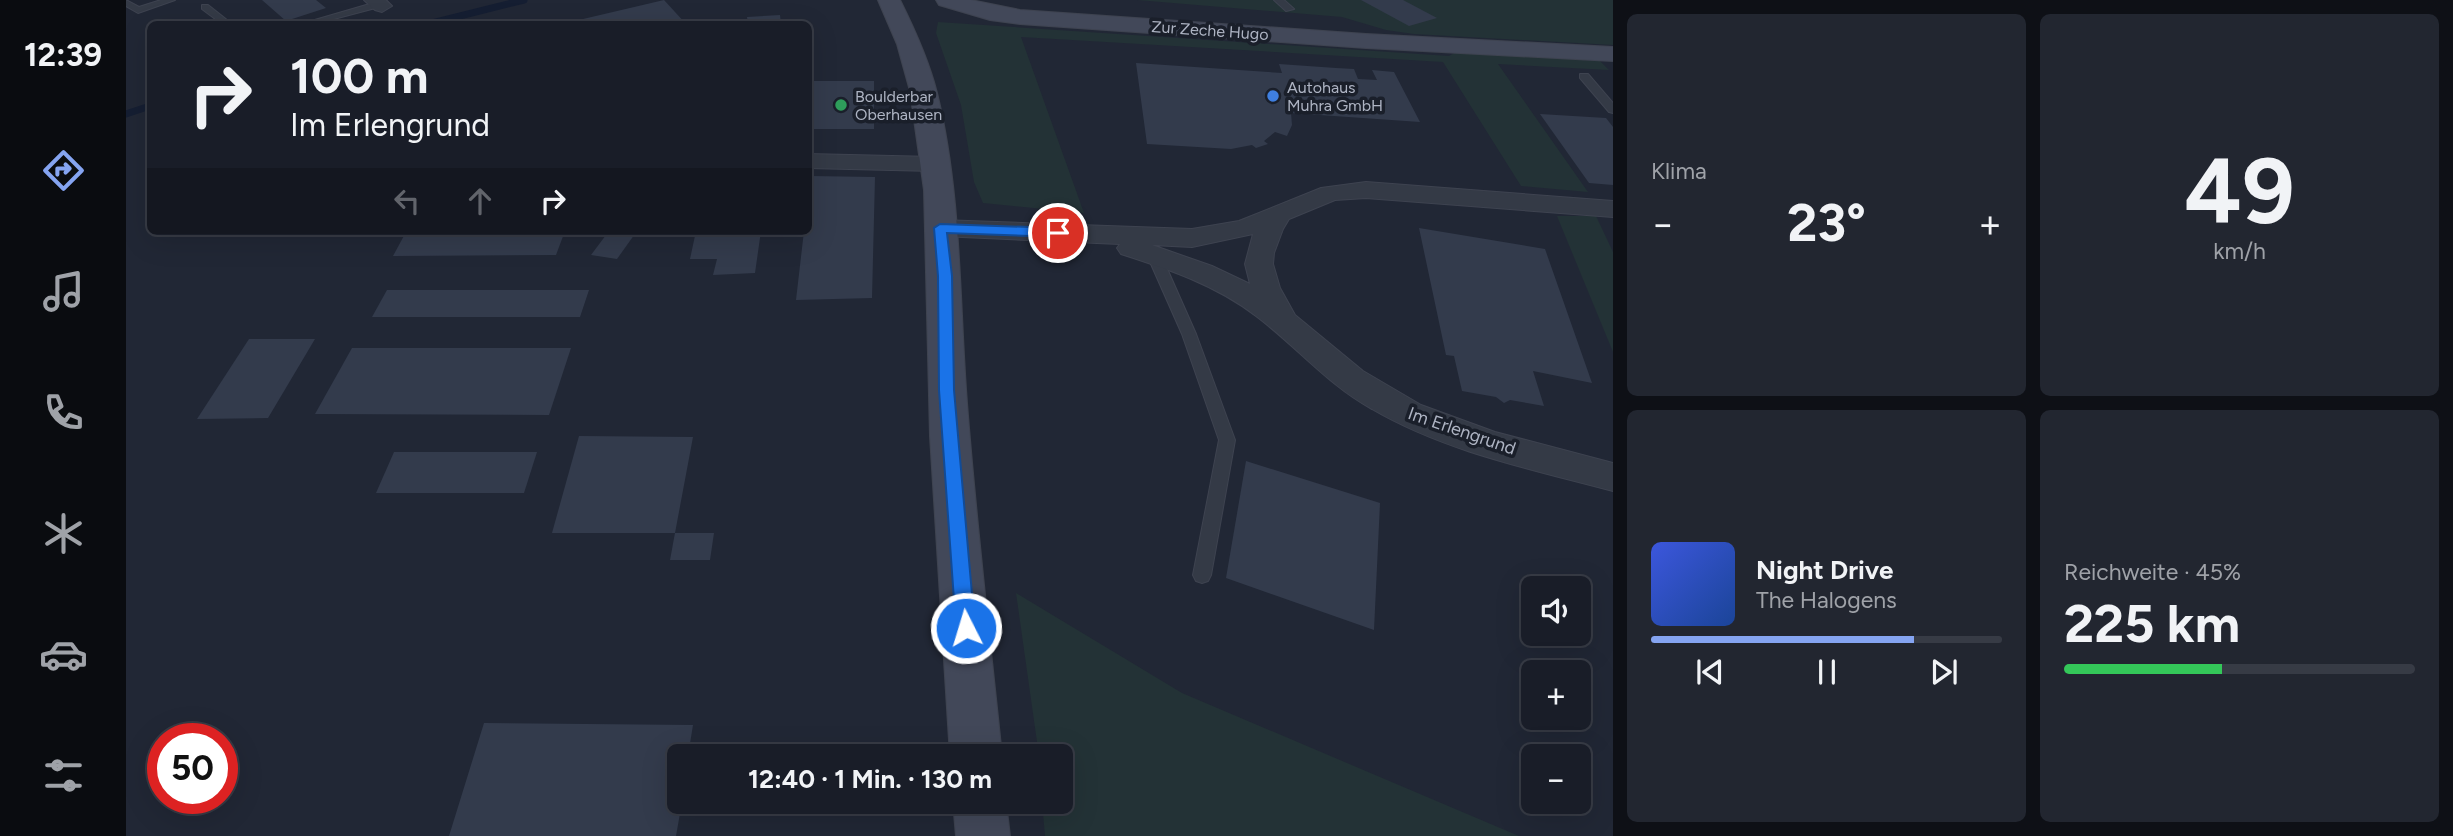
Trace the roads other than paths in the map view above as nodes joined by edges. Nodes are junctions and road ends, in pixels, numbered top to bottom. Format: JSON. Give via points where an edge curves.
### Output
{"nodes":[{"id":1,"x":170,"y":0,"type":"edge"},
{"id":2,"x":888,"y":0,"type":"edge"},
{"id":3,"x":947,"y":0,"type":"edge"},
{"id":4,"x":1046,"y":0,"type":"edge"},
{"id":5,"x":1279,"y":0,"type":"edge"},
{"id":6,"x":126,"y":2,"type":"edge"},
{"id":7,"x":378,"y":3,"type":"edge"},
{"id":8,"x":205,"y":7,"type":"dead end"},
{"id":9,"x":1289,"y":9,"type":"dead end"},
{"id":10,"x":223,"y":21,"type":"edge"},
{"id":11,"x":316,"y":21,"type":"edge"},
{"id":12,"x":1475,"y":46,"type":"junction"},
{"id":13,"x":1613,"y":54,"type":"edge"},
{"id":14,"x":1584,"y":76,"type":"dead end"},
{"id":15,"x":1613,"y":110,"type":"edge"},
{"id":16,"x":812,"y":161,"type":"edge"},
{"id":17,"x":934,"y":164,"type":"junction"},
{"id":18,"x":1613,"y":209,"type":"edge"},
{"id":19,"x":1279,"y":215,"type":"junction"},
{"id":20,"x":940,"y":228,"type":"junction"},
{"id":21,"x":1082,"y":233,"type":"junction"},
{"id":22,"x":1154,"y":255,"type":"junction"},
{"id":23,"x":1293,"y":330,"type":"junction"},
{"id":24,"x":1613,"y":477,"type":"edge"},
{"id":25,"x":1202,"y":575,"type":"dead end"},
{"id":26,"x":975,"y":744,"type":"edge"},
{"id":27,"x":981,"y":814,"type":"edge"},
{"id":28,"x":983,"y":836,"type":"edge"}],
"edges":[{"from":1,"to":6,"type":"lane","via":[[138,10]]},
{"from":2,"to":17,"type":"street","via":[[911,17]]},
{"from":3,"to":12,"type":"street","name":"Zur Zeche Hugo","via":[[1020,17]]},
{"from":4,"to":12,"type":"street","name":"Zur Zeche Hugo"},
{"from":5,"to":9,"type":"lane"},
{"from":7,"to":11,"type":"lane"},
{"from":8,"to":10,"type":"lane"},
{"from":12,"to":13,"type":"street","name":"Zur Zeche Hugo"},
{"from":14,"to":15,"type":"lane"},
{"from":16,"to":17,"type":"street"},
{"from":17,"to":20,"type":"street"},
{"from":18,"to":19,"type":"street","name":"Im Erlengrund","via":[[1366,190],[1331,193]]},
{"from":19,"to":21,"type":"street","name":"Im Erlengrund","via":[[1245,228],[1192,238]]},
{"from":19,"to":23,"type":"street","name":"Im Erlengrund","via":[[1266,231],[1259,275]]},
{"from":20,"to":21,"type":"street","name":"Im Erlengrund"},
{"from":20,"to":26,"type":"street","via":[[947,390]]},
{"from":21,"to":22,"type":"street","name":"Im Erlengrund"},
{"from":22,"to":23,"type":"street","name":"Im Erlengrund","via":[[1237,289]]},
{"from":22,"to":25,"type":"lane","via":[[1189,334],[1227,440]]},
{"from":23,"to":24,"type":"street","name":"Im Erlengrund","via":[[1358,385],[1406,413]]},
{"from":27,"to":28,"type":"street"}]}
